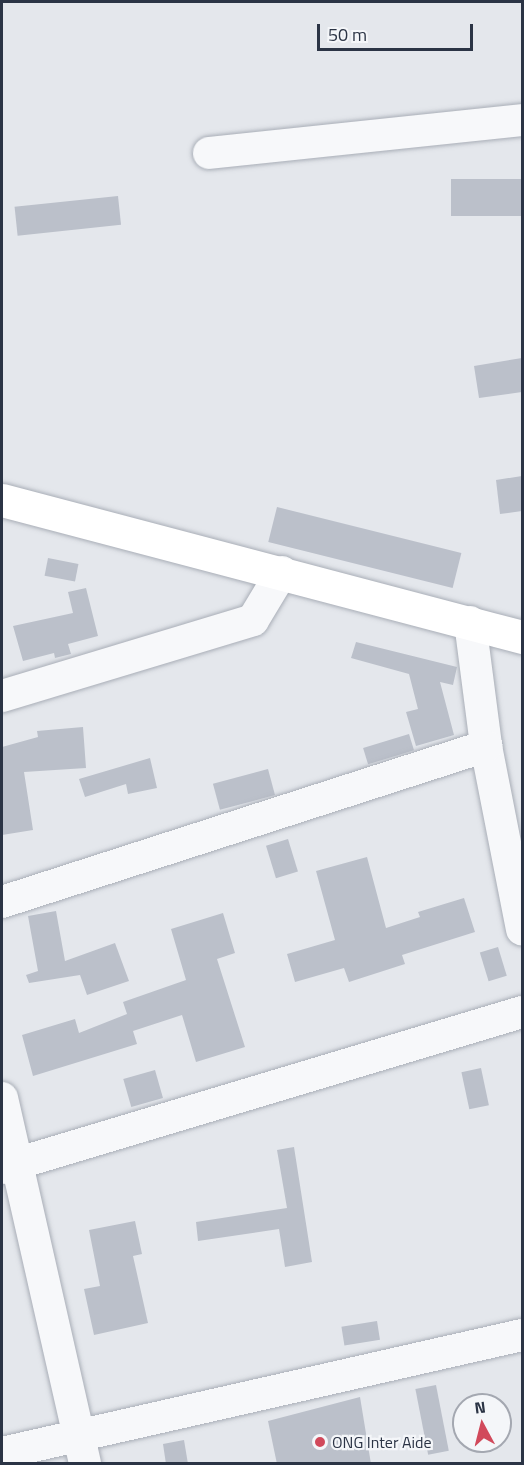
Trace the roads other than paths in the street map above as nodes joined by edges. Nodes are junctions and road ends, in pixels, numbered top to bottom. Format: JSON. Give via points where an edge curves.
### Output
{"nodes":[{"id":1,"x":522,"y":120,"type":"edge"},
{"id":2,"x":209,"y":153,"type":"dead end"},
{"id":3,"x":2,"y":500,"type":"edge"},
{"id":4,"x":282,"y":572,"type":"junction"},
{"id":5,"x":470,"y":622,"type":"junction"},
{"id":6,"x":522,"y":637,"type":"edge"},
{"id":7,"x":2,"y":696,"type":"edge"},
{"id":8,"x":486,"y":746,"type":"junction"},
{"id":9,"x":2,"y":902,"type":"edge"},
{"id":10,"x":522,"y":929,"type":"edge"},
{"id":11,"x":522,"y":1012,"type":"edge"},
{"id":12,"x":2,"y":1098,"type":"edge"},
{"id":13,"x":10,"y":1166,"type":"edge"},
{"id":14,"x":522,"y":1335,"type":"edge"},
{"id":15,"x":82,"y":1449,"type":"edge"},
{"id":16,"x":2,"y":1453,"type":"edge"}],
"edges":[{"from":1,"to":2,"type":"street"},
{"from":3,"to":4,"type":"main road"},
{"from":4,"to":5,"type":"main road"},
{"from":4,"to":7,"type":"street","via":[[253,620]]},
{"from":5,"to":6,"type":"main road"},
{"from":5,"to":8,"type":"street"},
{"from":8,"to":9,"type":"street"},
{"from":8,"to":10,"type":"street"},
{"from":11,"to":13,"type":"street"},
{"from":12,"to":13,"type":"street"},
{"from":13,"to":15,"type":"street"},
{"from":14,"to":15,"type":"street"},
{"from":15,"to":16,"type":"street"}]}
